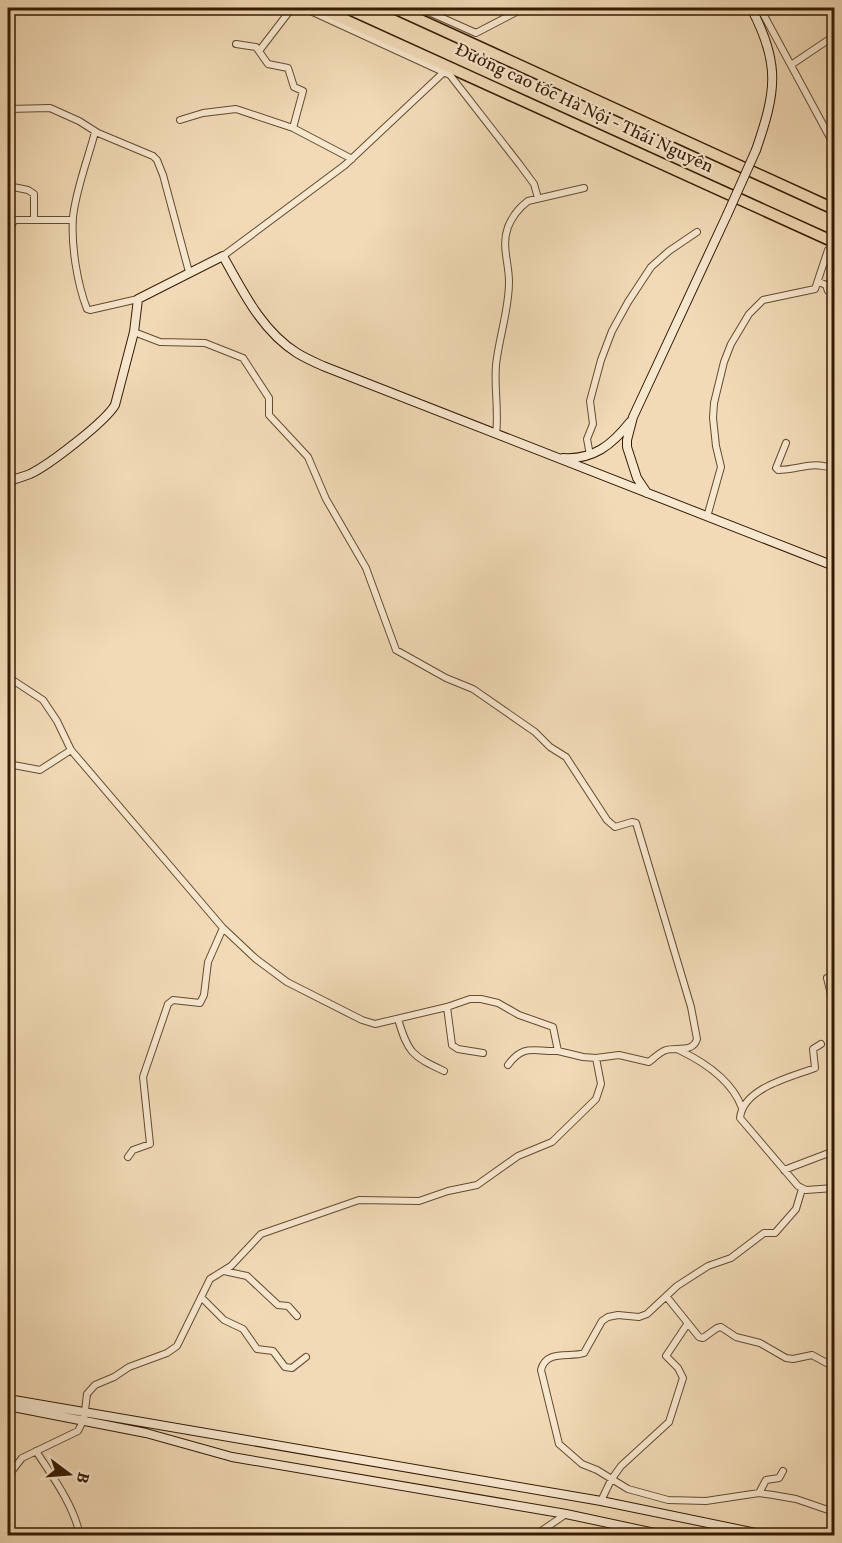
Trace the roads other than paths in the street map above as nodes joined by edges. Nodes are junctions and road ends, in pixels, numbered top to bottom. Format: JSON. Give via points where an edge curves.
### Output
{"nodes":[{"id":1,"x":292,"y":8,"type":"edge"},
{"id":2,"x":304,"y":8,"type":"edge"},
{"id":3,"x":319,"y":8,"type":"edge"},
{"id":4,"x":394,"y":8,"type":"edge"},
{"id":5,"x":420,"y":8,"type":"edge"},
{"id":6,"x":524,"y":8,"type":"edge"},
{"id":7,"x":751,"y":8,"type":"edge"},
{"id":8,"x":772,"y":8,"type":"edge"},
{"id":9,"x":762,"y":10,"type":"edge"},
{"id":10,"x":834,"y":36,"type":"edge"},
{"id":11,"x":236,"y":44,"type":"dead end"},
{"id":12,"x":259,"y":51,"type":"junction"},
{"id":13,"x":791,"y":65,"type":"junction"},
{"id":14,"x":444,"y":72,"type":"junction"},
{"id":15,"x":8,"y":109,"type":"edge"},
{"id":16,"x":180,"y":120,"type":"dead end"},
{"id":17,"x":293,"y":128,"type":"junction"},
{"id":18,"x":95,"y":132,"type":"junction"},
{"id":19,"x":834,"y":145,"type":"edge"},
{"id":20,"x":352,"y":159,"type":"junction"},
{"id":21,"x":8,"y":186,"type":"edge"},
{"id":22,"x":584,"y":188,"type":"dead end"},
{"id":23,"x":538,"y":198,"type":"junction"},
{"id":24,"x":834,"y":209,"type":"edge"},
{"id":25,"x":34,"y":220,"type":"junction"},
{"id":26,"x":73,"y":220,"type":"junction"},
{"id":27,"x":8,"y":229,"type":"edge"},
{"id":28,"x":697,"y":232,"type":"dead end"},
{"id":29,"x":834,"y":242,"type":"edge"},
{"id":30,"x":834,"y":250,"type":"edge"},
{"id":31,"x":223,"y":256,"type":"junction"},
{"id":32,"x":189,"y":272,"type":"junction"},
{"id":33,"x":819,"y":282,"type":"junction"},
{"id":34,"x":834,"y":291,"type":"edge"},
{"id":35,"x":138,"y":299,"type":"junction"},
{"id":36,"x":134,"y":332,"type":"junction"},
{"id":37,"x":633,"y":417,"type":"junction"},
{"id":38,"x":496,"y":434,"type":"junction"},
{"id":39,"x":786,"y":443,"type":"dead end"},
{"id":40,"x":590,"y":455,"type":"junction"},
{"id":41,"x":557,"y":458,"type":"junction"},
{"id":42,"x":834,"y":469,"type":"edge"},
{"id":43,"x":8,"y":481,"type":"edge"},
{"id":44,"x":647,"y":493,"type":"junction"},
{"id":45,"x":707,"y":517,"type":"junction"},
{"id":46,"x":834,"y":566,"type":"edge"},
{"id":47,"x":8,"y":677,"type":"edge"},
{"id":48,"x":71,"y":750,"type":"junction"},
{"id":49,"x":8,"y":764,"type":"edge"},
{"id":50,"x":223,"y":928,"type":"junction"},
{"id":51,"x":827,"y":978,"type":"dead end"},
{"id":52,"x":834,"y":1006,"type":"edge"},
{"id":53,"x":447,"y":1007,"type":"junction"},
{"id":54,"x":398,"y":1019,"type":"junction"},
{"id":55,"x":821,"y":1044,"type":"dead end"},
{"id":56,"x":558,"y":1050,"type":"junction"},
{"id":57,"x":679,"y":1050,"type":"junction"},
{"id":58,"x":483,"y":1053,"type":"dead end"},
{"id":59,"x":596,"y":1058,"type":"junction"},
{"id":60,"x":508,"y":1065,"type":"dead end"},
{"id":61,"x":444,"y":1071,"type":"dead end"},
{"id":62,"x":742,"y":1108,"type":"junction"},
{"id":63,"x":834,"y":1151,"type":"edge"},
{"id":64,"x":128,"y":1157,"type":"dead end"},
{"id":65,"x":784,"y":1170,"type":"junction"},
{"id":66,"x":834,"y":1188,"type":"edge"},
{"id":67,"x":802,"y":1189,"type":"junction"},
{"id":68,"x":223,"y":1271,"type":"junction"},
{"id":69,"x":666,"y":1296,"type":"junction"},
{"id":70,"x":201,"y":1297,"type":"junction"},
{"id":71,"x":297,"y":1316,"type":"dead end"},
{"id":72,"x":688,"y":1323,"type":"junction"},
{"id":73,"x":306,"y":1358,"type":"dead end"},
{"id":74,"x":834,"y":1367,"type":"edge"},
{"id":75,"x":8,"y":1399,"type":"edge"},
{"id":76,"x":8,"y":1406,"type":"edge"},
{"id":77,"x":84,"y":1416,"type":"junction"},
{"id":78,"x":36,"y":1451,"type":"junction"},
{"id":79,"x":783,"y":1471,"type":"dead end"},
{"id":80,"x":8,"y":1476,"type":"edge"},
{"id":81,"x":610,"y":1480,"type":"junction"},
{"id":82,"x":759,"y":1493,"type":"junction"},
{"id":83,"x":601,"y":1501,"type":"junction"},
{"id":84,"x":834,"y":1512,"type":"edge"},
{"id":85,"x":566,"y":1514,"type":"junction"},
{"id":86,"x":80,"y":1536,"type":"edge"},
{"id":87,"x":534,"y":1536,"type":"edge"},
{"id":88,"x":669,"y":1536,"type":"edge"},
{"id":89,"x":771,"y":1536,"type":"edge"}],
"edges":[{"from":1,"to":12,"type":"street"},
{"from":2,"to":14,"type":"street"},
{"from":3,"to":29,"type":"highway","name":"Đường cao tốc Hà Nội - Thái Nguyên"},
{"from":4,"to":24,"type":"highway","name":"Đường cao tốc Hà Nội - Thái Nguyên"},
{"from":5,"to":6,"type":"street","via":[[476,33]]},
{"from":7,"to":37,"type":"street","bridge":true,"via":[[770,53],[771,104],[756,150]]},
{"from":8,"to":9,"type":"street"},
{"from":9,"to":13,"type":"street"},
{"from":10,"to":13,"type":"street"},
{"from":11,"to":12,"type":"street"},
{"from":12,"to":17,"type":"street","via":[[268,64],[288,68],[294,87],[303,91]]},
{"from":13,"to":19,"type":"street"},
{"from":14,"to":20,"type":"street"},
{"from":14,"to":23,"type":"street","via":[[520,165],[534,184]]},
{"from":15,"to":18,"type":"street","via":[[50,108]]},
{"from":16,"to":17,"type":"street","via":[[236,109]]},
{"from":17,"to":20,"type":"street"},
{"from":18,"to":26,"type":"street"},
{"from":18,"to":32,"type":"street","via":[[157,160]]},
{"from":20,"to":31,"type":"street"},
{"from":21,"to":25,"type":"street","via":[[34,194]]},
{"from":22,"to":23,"type":"street"},
{"from":23,"to":38,"type":"street","via":[[522,206],[508,225],[504,243],[509,280],[496,362]]},
{"from":25,"to":26,"type":"street"},
{"from":25,"to":27,"type":"street","via":[[15,220]]},
{"from":26,"to":35,"type":"street","via":[[80,287],[87,309]]},
{"from":28,"to":40,"type":"street","via":[[651,267],[612,331],[590,401],[592,424],[586,439]]},
{"from":30,"to":33,"type":"street","via":[[828,250]]},
{"from":31,"to":32,"type":"street"},
{"from":31,"to":38,"type":"street","via":[[252,308],[296,353]]},
{"from":32,"to":35,"type":"street"},
{"from":33,"to":34,"type":"street","via":[[828,291]]},
{"from":33,"to":45,"type":"street","via":[[809,291],[763,300],[749,314],[731,344],[714,403],[721,467]]},
{"from":35,"to":36,"type":"street"},
{"from":36,"to":43,"type":"street","via":[[110,413],[30,474]]},
{"from":36,"to":57,"type":"street","via":[[160,342],[205,344],[243,358],[269,398],[269,415],[308,458],[326,499],[366,568],[396,650],[473,689],[566,757],[615,827],[636,823],[691,1007],[697,1040],[693,1046]]},
{"from":37,"to":40,"type":"street","via":[[609,445]]},
{"from":37,"to":44,"type":"street","via":[[627,447],[637,478]]},
{"from":38,"to":41,"type":"street"},
{"from":39,"to":42,"type":"street","via":[[778,470],[815,464]]},
{"from":40,"to":41,"type":"street"},
{"from":41,"to":44,"type":"street"},
{"from":44,"to":45,"type":"street"},
{"from":45,"to":46,"type":"street"},
{"from":47,"to":48,"type":"street","via":[[43,700]]},
{"from":48,"to":49,"type":"street","via":[[39,770]]},
{"from":48,"to":50,"type":"street"},
{"from":50,"to":54,"type":"street","via":[[262,964],[294,986],[368,1023]]},
{"from":50,"to":64,"type":"street","via":[[208,962],[200,1003],[173,1000],[168,1004],[143,1077],[150,1144],[133,1150]]},
{"from":51,"to":52,"type":"street"},
{"from":53,"to":54,"type":"street"},
{"from":53,"to":56,"type":"street","via":[[475,998],[498,1003],[553,1027]]},
{"from":53,"to":58,"type":"street","via":[[452,1045]]},
{"from":54,"to":61,"type":"street","via":[[409,1050]]},
{"from":55,"to":62,"type":"street","via":[[813,1049],[815,1068],[764,1089]]},
{"from":56,"to":59,"type":"street"},
{"from":56,"to":60,"type":"street","via":[[523,1050]]},
{"from":57,"to":59,"type":"street","via":[[663,1052],[649,1062],[619,1055]]},
{"from":57,"to":62,"type":"street","via":[[706,1064],[732,1089]]},
{"from":59,"to":68,"type":"street","via":[[601,1084],[596,1099],[552,1142],[518,1156],[477,1185],[418,1202],[353,1201],[261,1234]]},
{"from":62,"to":65,"type":"street","via":[[741,1121]]},
{"from":63,"to":65,"type":"street"},
{"from":65,"to":67,"type":"street"},
{"from":66,"to":67,"type":"street"},
{"from":67,"to":69,"type":"street","via":[[796,1209],[775,1233],[764,1233],[731,1258],[708,1266]]},
{"from":68,"to":70,"type":"street","via":[[210,1279]]},
{"from":68,"to":71,"type":"street","via":[[247,1275],[278,1305],[288,1305]]},
{"from":69,"to":72,"type":"street"},
{"from":69,"to":81,"type":"street","via":[[643,1316],[608,1317],[584,1353],[554,1356],[542,1366],[559,1444],[582,1464]]},
{"from":70,"to":73,"type":"street","via":[[227,1322],[243,1329],[254,1347],[273,1351],[285,1367],[292,1368]]},
{"from":70,"to":77,"type":"street","via":[[177,1346],[95,1385],[87,1394]]},
{"from":72,"to":74,"type":"street","via":[[701,1338],[721,1328],[786,1358],[812,1355]]},
{"from":72,"to":81,"type":"street","via":[[666,1356],[683,1378],[669,1422],[630,1456]]},
{"from":75,"to":77,"type":"street"},
{"from":76,"to":77,"type":"street"},
{"from":77,"to":78,"type":"street","via":[[82,1425],[72,1435]]},
{"from":77,"to":83,"type":"street","via":[[246,1439]]},
{"from":77,"to":85,"type":"street","via":[[232,1457]]},
{"from":78,"to":80,"type":"street","via":[[18,1461]]},
{"from":78,"to":86,"type":"street","via":[[57,1483]]},
{"from":79,"to":82,"type":"street","via":[[779,1478],[766,1480]]},
{"from":81,"to":82,"type":"street","via":[[628,1490],[668,1500],[706,1501]]},
{"from":81,"to":83,"type":"street"},
{"from":82,"to":84,"type":"street","via":[[796,1499]]},
{"from":83,"to":89,"type":"street"},
{"from":85,"to":87,"type":"street"},
{"from":85,"to":88,"type":"street"}]}
